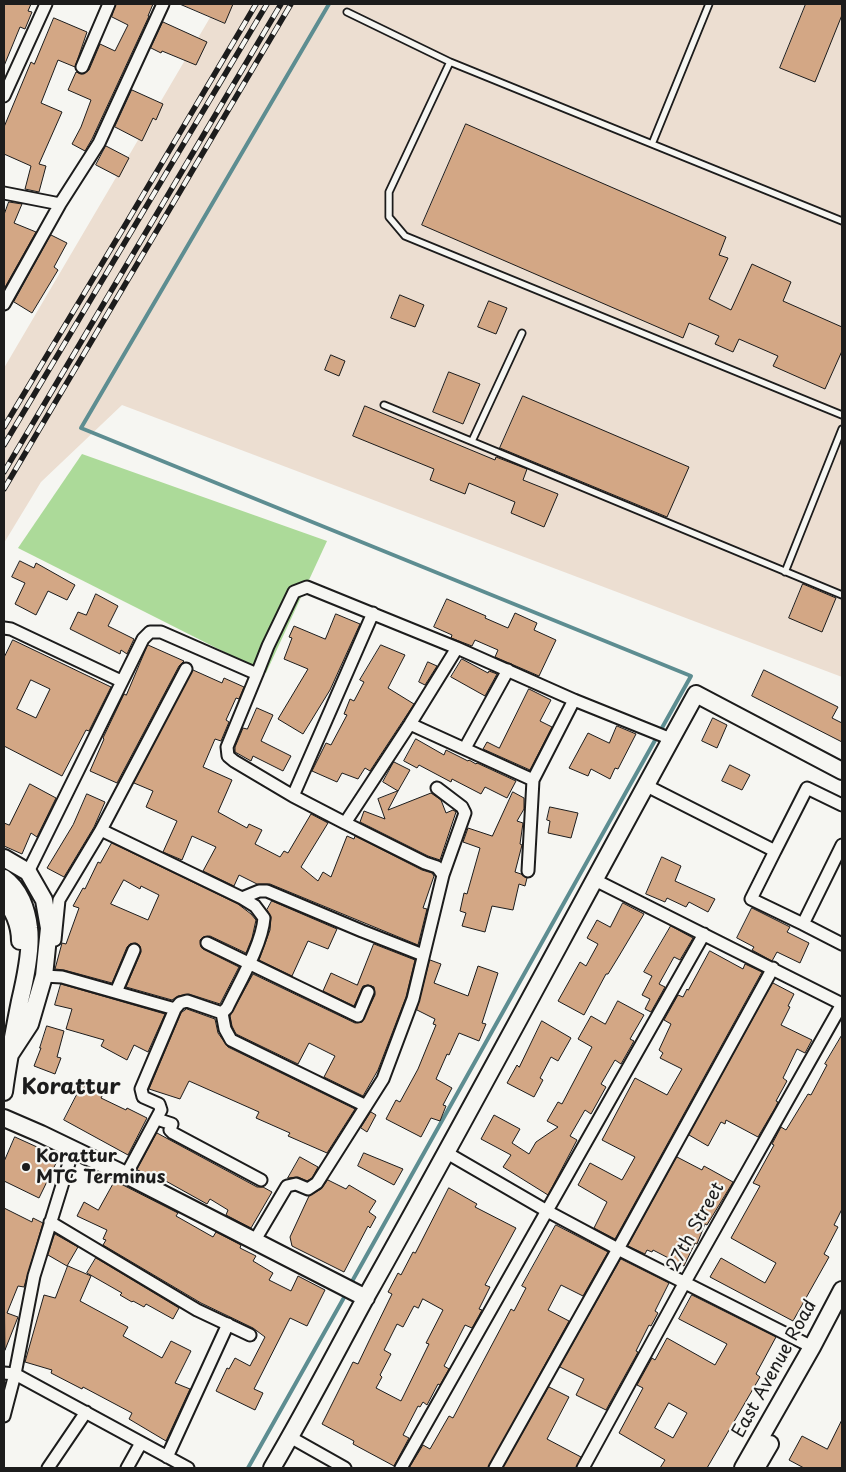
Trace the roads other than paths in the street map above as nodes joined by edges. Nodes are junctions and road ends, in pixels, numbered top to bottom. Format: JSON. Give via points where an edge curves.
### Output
{"nodes":[{"id":1,"x":46,"y":4,"type":"edge"},
{"id":2,"x":110,"y":4,"type":"edge"},
{"id":3,"x":163,"y":4,"type":"edge"},
{"id":4,"x":709,"y":4,"type":"edge"},
{"id":5,"x":347,"y":12,"type":"dead end"},
{"id":6,"x":450,"y":62,"type":"junction"},
{"id":7,"x":82,"y":67,"type":"dead end"},
{"id":8,"x":4,"y":96,"type":"edge"},
{"id":9,"x":652,"y":144,"type":"junction"},
{"id":10,"x":4,"y":193,"type":"edge"},
{"id":11,"x":60,"y":204,"type":"junction"},
{"id":12,"x":842,"y":221,"type":"edge"},
{"id":13,"x":4,"y":304,"type":"edge"},
{"id":14,"x":522,"y":333,"type":"dead end"},
{"id":15,"x":384,"y":405,"type":"dead end"},
{"id":16,"x":842,"y":415,"type":"edge"},
{"id":17,"x":842,"y":429,"type":"edge"},
{"id":18,"x":472,"y":441,"type":"junction"},
{"id":19,"x":785,"y":572,"type":"junction"},
{"id":20,"x":842,"y":595,"type":"edge"},
{"id":21,"x":373,"y":613,"type":"junction"},
{"id":22,"x":4,"y":628,"type":"edge"},
{"id":23,"x":457,"y":648,"type":"junction"},
{"id":24,"x":186,"y":669,"type":"dead end"},
{"id":25,"x":508,"y":670,"type":"junction"},
{"id":26,"x":257,"y":674,"type":"junction"},
{"id":27,"x":122,"y":681,"type":"junction"},
{"id":28,"x":574,"y":700,"type":"junction"},
{"id":29,"x":410,"y":724,"type":"junction"},
{"id":30,"x":671,"y":739,"type":"junction"},
{"id":31,"x":465,"y":748,"type":"junction"},
{"id":32,"x":842,"y":771,"type":"edge"},
{"id":33,"x":533,"y":780,"type":"junction"},
{"id":34,"x":646,"y":786,"type":"junction"},
{"id":35,"x":437,"y":788,"type":"dead end"},
{"id":36,"x":293,"y":796,"type":"junction"},
{"id":37,"x":842,"y":805,"type":"edge"},
{"id":38,"x":345,"y":823,"type":"junction"},
{"id":39,"x":101,"y":830,"type":"junction"},
{"id":40,"x":842,"y":845,"type":"edge"},
{"id":41,"x":774,"y":851,"type":"junction"},
{"id":42,"x":4,"y":858,"type":"edge"},
{"id":43,"x":28,"y":872,"type":"junction"},
{"id":44,"x":528,"y":872,"type":"dead end"},
{"id":45,"x":443,"y":874,"type":"junction"},
{"id":46,"x":4,"y":878,"type":"edge"},
{"id":47,"x":594,"y":879,"type":"junction"},
{"id":48,"x":4,"y":897,"type":"edge"},
{"id":49,"x":242,"y":898,"type":"junction"},
{"id":50,"x":803,"y":924,"type":"junction"},
{"id":51,"x":704,"y":934,"type":"junction"},
{"id":52,"x":206,"y":943,"type":"dead end"},
{"id":53,"x":842,"y":944,"type":"edge"},
{"id":54,"x":134,"y":950,"type":"dead end"},
{"id":55,"x":423,"y":955,"type":"junction"},
{"id":56,"x":248,"y":964,"type":"junction"},
{"id":57,"x":773,"y":968,"type":"junction"},
{"id":58,"x":46,"y":976,"type":"junction"},
{"id":59,"x":116,"y":992,"type":"junction"},
{"id":60,"x":368,"y":992,"type":"dead end"},
{"id":61,"x":842,"y":1004,"type":"edge"},
{"id":62,"x":175,"y":1010,"type":"junction"},
{"id":63,"x":222,"y":1013,"type":"junction"},
{"id":64,"x":9,"y":1056,"type":"junction"},
{"id":65,"x":4,"y":1092,"type":"edge"},
{"id":66,"x":366,"y":1106,"type":"junction"},
{"id":67,"x":4,"y":1118,"type":"edge"},
{"id":68,"x":157,"y":1119,"type":"junction"},
{"id":69,"x":73,"y":1150,"type":"junction"},
{"id":70,"x":447,"y":1153,"type":"junction"},
{"id":71,"x":126,"y":1174,"type":"junction"},
{"id":72,"x":262,"y":1180,"type":"dead end"},
{"id":73,"x":547,"y":1210,"type":"junction"},
{"id":74,"x":50,"y":1222,"type":"junction"},
{"id":75,"x":255,"y":1240,"type":"junction"},
{"id":76,"x":618,"y":1249,"type":"junction"},
{"id":77,"x":685,"y":1282,"type":"junction"},
{"id":78,"x":842,"y":1290,"type":"edge"},
{"id":79,"x":359,"y":1295,"type":"junction"},
{"id":80,"x":842,"y":1313,"type":"edge"},
{"id":81,"x":228,"y":1324,"type":"junction"},
{"id":82,"x":250,"y":1335,"type":"dead end"},
{"id":83,"x":812,"y":1347,"type":"junction"},
{"id":84,"x":10,"y":1374,"type":"edge"},
{"id":85,"x":86,"y":1412,"type":"junction"},
{"id":86,"x":4,"y":1416,"type":"edge"},
{"id":87,"x":290,"y":1437,"type":"junction"},
{"id":88,"x":141,"y":1443,"type":"junction"},
{"id":89,"x":167,"y":1457,"type":"junction"},
{"id":90,"x":48,"y":1468,"type":"edge"},
{"id":91,"x":127,"y":1468,"type":"edge"},
{"id":92,"x":188,"y":1468,"type":"edge"},
{"id":93,"x":272,"y":1468,"type":"edge"},
{"id":94,"x":345,"y":1468,"type":"edge"},
{"id":95,"x":401,"y":1468,"type":"edge"},
{"id":96,"x":495,"y":1468,"type":"edge"},
{"id":97,"x":583,"y":1468,"type":"edge"},
{"id":98,"x":743,"y":1468,"type":"edge"},
{"id":99,"x":756,"y":1468,"type":"edge"}],
"edges":[{"from":1,"to":8,"type":"street"},
{"from":2,"to":7,"type":"street"},
{"from":3,"to":11,"type":"street","via":[[99,143]]},
{"from":4,"to":9,"type":"lane"},
{"from":5,"to":6,"type":"lane"},
{"from":6,"to":9,"type":"lane"},
{"from":6,"to":16,"type":"lane","via":[[389,192],[389,217],[405,236]]},
{"from":9,"to":12,"type":"lane"},
{"from":10,"to":11,"type":"street"},
{"from":11,"to":13,"type":"street"},
{"from":14,"to":18,"type":"lane"},
{"from":15,"to":18,"type":"lane"},
{"from":17,"to":19,"type":"lane"},
{"from":18,"to":19,"type":"lane"},
{"from":19,"to":20,"type":"lane"},
{"from":21,"to":23,"type":"street"},
{"from":21,"to":26,"type":"street","via":[[312,587],[294,592]]},
{"from":21,"to":36,"type":"street"},
{"from":22,"to":27,"type":"street"},
{"from":23,"to":25,"type":"street"},
{"from":23,"to":29,"type":"street"},
{"from":24,"to":39,"type":"street"},
{"from":25,"to":28,"type":"street"},
{"from":25,"to":31,"type":"street"},
{"from":26,"to":27,"type":"street","via":[[161,632],[150,632],[143,639]]},
{"from":26,"to":36,"type":"street","via":[[228,747],[228,756]]},
{"from":27,"to":43,"type":"street"},
{"from":28,"to":30,"type":"street"},
{"from":28,"to":33,"type":"street"},
{"from":29,"to":31,"type":"street"},
{"from":29,"to":38,"type":"street"},
{"from":30,"to":32,"type":"street","via":[[696,694]]},
{"from":30,"to":34,"type":"street"},
{"from":31,"to":33,"type":"street"},
{"from":33,"to":44,"type":"street"},
{"from":34,"to":41,"type":"street"},
{"from":34,"to":47,"type":"street"},
{"from":35,"to":45,"type":"street","via":[[465,813]]},
{"from":36,"to":38,"type":"street"},
{"from":37,"to":41,"type":"street","via":[[807,788]]},
{"from":38,"to":45,"type":"street","via":[[437,867]]},
{"from":39,"to":49,"type":"street"},
{"from":39,"to":58,"type":"street","via":[[59,900],[54,956]]},
{"from":40,"to":50,"type":"street"},
{"from":41,"to":50,"type":"street","via":[[751,899]]},
{"from":42,"to":43,"type":"street"},
{"from":43,"to":58,"type":"street","via":[[44,900],[49,928]]},
{"from":45,"to":55,"type":"street"},
{"from":46,"to":64,"type":"street","via":[[24,903],[30,930],[27,970]]},
{"from":47,"to":51,"type":"street"},
{"from":47,"to":70,"type":"street"},
{"from":48,"to":64,"type":"street","via":[[20,930],[20,954],[5,1018]]},
{"from":49,"to":55,"type":"street","via":[[267,891]]},
{"from":49,"to":56,"type":"street","via":[[255,906],[264,918]]},
{"from":50,"to":53,"type":"street"},
{"from":51,"to":57,"type":"street"},
{"from":51,"to":73,"type":"street"},
{"from":52,"to":56,"type":"street"},
{"from":54,"to":59,"type":"street"},
{"from":55,"to":66,"type":"street","via":[[413,999],[382,1079]]},
{"from":56,"to":60,"type":"street","via":[[358,1016]]},
{"from":56,"to":63,"type":"street"},
{"from":57,"to":61,"type":"street"},
{"from":57,"to":76,"type":"street"},
{"from":58,"to":59,"type":"street","via":[[62,977]]},
{"from":58,"to":64,"type":"street","via":[[30,1024]]},
{"from":59,"to":62,"type":"street"},
{"from":61,"to":77,"type":"street","name":"27th Street"},
{"from":62,"to":63,"type":"street","via":[[180,1003],[187,1001]]},
{"from":62,"to":68,"type":"street","via":[[141,1089],[143,1097],[159,1104],[161,1110]]},
{"from":63,"to":66,"type":"street","via":[[224,1029],[231,1040]]},
{"from":64,"to":65,"type":"street"},
{"from":66,"to":75,"type":"street","via":[[317,1183],[308,1189],[296,1184],[287,1186]]},
{"from":67,"to":69,"type":"street"},
{"from":68,"to":71,"type":"street"},
{"from":68,"to":72,"type":"street","via":[[172,1124],[170,1130],[173,1132]]},
{"from":69,"to":71,"type":"street"},
{"from":69,"to":74,"type":"street"},
{"from":70,"to":73,"type":"street"},
{"from":70,"to":79,"type":"street"},
{"from":71,"to":75,"type":"street"},
{"from":73,"to":76,"type":"street"},
{"from":73,"to":95,"type":"street"},
{"from":74,"to":81,"type":"street","via":[[197,1310]]},
{"from":74,"to":84,"type":"street"},
{"from":75,"to":79,"type":"street"},
{"from":76,"to":77,"type":"street"},
{"from":76,"to":96,"type":"street"},
{"from":77,"to":83,"type":"street"},
{"from":77,"to":97,"type":"street","name":"27th Street"},
{"from":78,"to":83,"type":"street","name":"East Avenue Road"},
{"from":79,"to":87,"type":"street"},
{"from":80,"to":99,"type":"street","name":"East Avenue Road"},
{"from":81,"to":82,"type":"street"},
{"from":81,"to":89,"type":"street"},
{"from":83,"to":98,"type":"street","name":"East Avenue Road"},
{"from":84,"to":85,"type":"street"},
{"from":84,"to":86,"type":"street"},
{"from":85,"to":88,"type":"street"},
{"from":85,"to":90,"type":"street"},
{"from":87,"to":93,"type":"street"},
{"from":87,"to":94,"type":"street"},
{"from":88,"to":89,"type":"street"},
{"from":88,"to":91,"type":"street"},
{"from":89,"to":92,"type":"street"}]}
